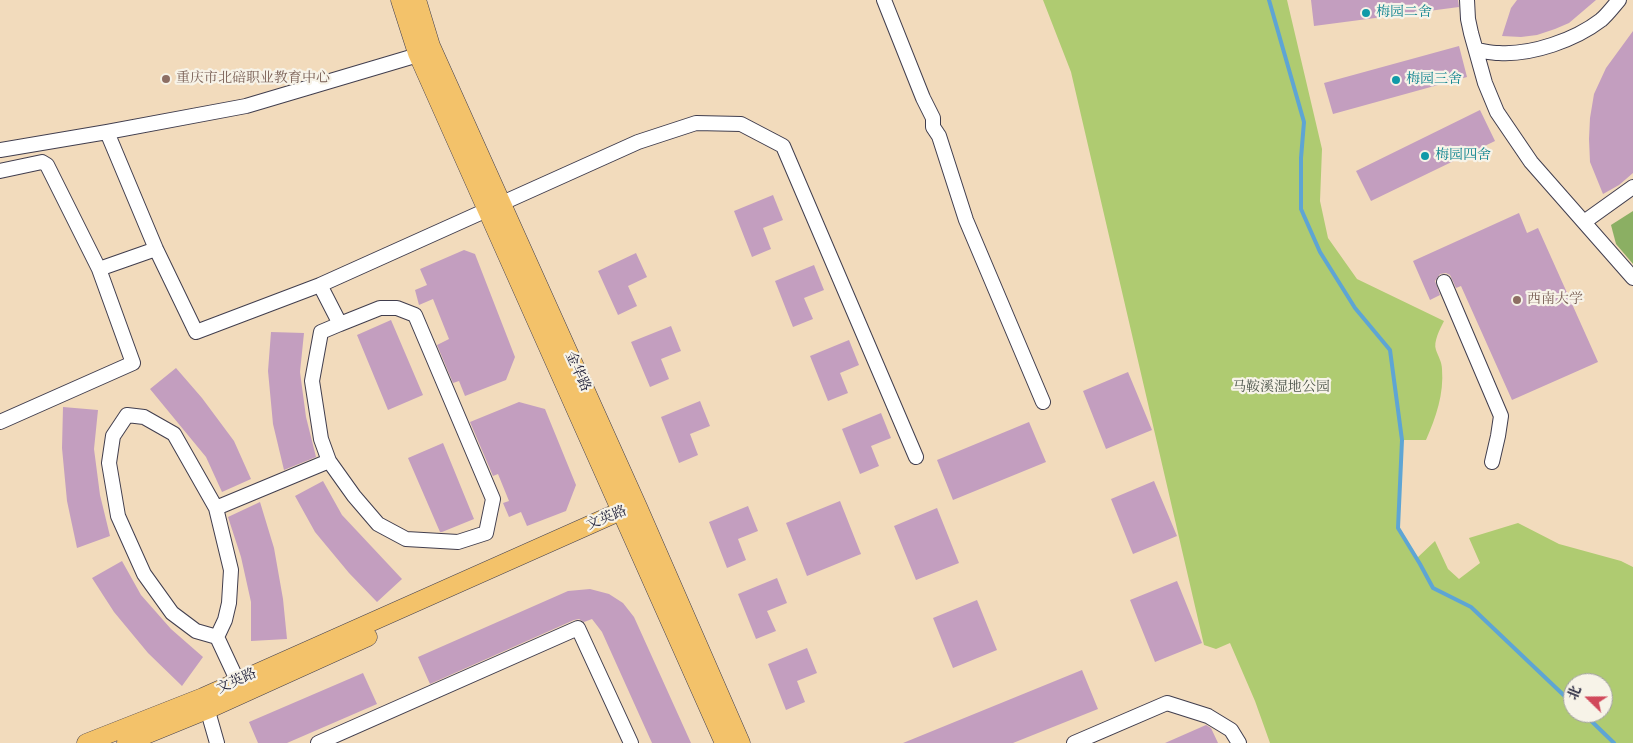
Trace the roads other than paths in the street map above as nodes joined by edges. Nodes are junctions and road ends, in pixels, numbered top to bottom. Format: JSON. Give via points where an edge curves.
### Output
{"nodes":[{"id":1,"x":400,"y":0,"type":"edge"},
{"id":2,"x":417,"y":0,"type":"edge"},
{"id":3,"x":884,"y":0,"type":"edge"},
{"id":4,"x":1468,"y":0,"type":"edge"},
{"id":5,"x":1619,"y":0,"type":"edge"},
{"id":6,"x":1476,"y":50,"type":"junction"},
{"id":7,"x":418,"y":55,"type":"junction"},
{"id":8,"x":107,"y":132,"type":"junction"},
{"id":9,"x":0,"y":150,"type":"edge"},
{"id":10,"x":0,"y":171,"type":"edge"},
{"id":11,"x":1633,"y":186,"type":"edge"},
{"id":12,"x":494,"y":207,"type":"junction"},
{"id":13,"x":1584,"y":222,"type":"junction"},
{"id":14,"x":156,"y":249,"type":"junction"},
{"id":15,"x":99,"y":269,"type":"junction"},
{"id":16,"x":1633,"y":278,"type":"edge"},
{"id":17,"x":1444,"y":282,"type":"dead end"},
{"id":18,"x":320,"y":285,"type":"junction"},
{"id":19,"x":340,"y":324,"type":"junction"},
{"id":20,"x":1043,"y":402,"type":"dead end"},
{"id":21,"x":0,"y":422,"type":"edge"},
{"id":22,"x":916,"y":457,"type":"dead end"},
{"id":23,"x":329,"y":461,"type":"junction"},
{"id":24,"x":1492,"y":462,"type":"dead end"},
{"id":25,"x":216,"y":508,"type":"junction"},
{"id":26,"x":628,"y":513,"type":"junction"},
{"id":27,"x":217,"y":637,"type":"junction"},
{"id":28,"x":238,"y":682,"type":"junction"},
{"id":29,"x":205,"y":703,"type":"junction"},
{"id":30,"x":86,"y":743,"type":"edge"},
{"id":31,"x":126,"y":743,"type":"edge"},
{"id":32,"x":217,"y":743,"type":"edge"},
{"id":33,"x":318,"y":743,"type":"edge"},
{"id":34,"x":631,"y":743,"type":"edge"},
{"id":35,"x":724,"y":743,"type":"edge"},
{"id":36,"x":741,"y":743,"type":"edge"},
{"id":37,"x":1074,"y":743,"type":"edge"},
{"id":38,"x":1239,"y":743,"type":"edge"}],
"edges":[{"from":1,"to":7,"type":"main road","name":"金华路"},
{"from":2,"to":12,"type":"main road","name":"金华路","via":[[431,46]]},
{"from":3,"to":20,"type":"street","via":[[933,118],[966,220]]},
{"from":4,"to":6,"type":"street","via":[[1468,19]]},
{"from":5,"to":6,"type":"street","via":[[1602,19],[1550,46],[1500,53]]},
{"from":6,"to":13,"type":"street","via":[[1497,112],[1531,162]]},
{"from":7,"to":8,"type":"street","via":[[246,106]]},
{"from":7,"to":12,"type":"main road","name":"金华路"},
{"from":8,"to":9,"type":"street"},
{"from":8,"to":14,"type":"street"},
{"from":10,"to":15,"type":"street","via":[[42,162],[47,165]]},
{"from":11,"to":13,"type":"street"},
{"from":12,"to":18,"type":"street"},
{"from":12,"to":22,"type":"street","via":[[638,142],[696,123],[741,124],[783,146]]},
{"from":12,"to":26,"type":"main road","name":"金华路"},
{"from":13,"to":16,"type":"street"},
{"from":14,"to":15,"type":"street"},
{"from":14,"to":18,"type":"street","via":[[196,332]]},
{"from":15,"to":21,"type":"street","via":[[133,363]]},
{"from":17,"to":24,"type":"street","via":[[1501,416]]},
{"from":18,"to":19,"type":"street"},
{"from":19,"to":23,"type":"street","via":[[321,332],[312,381],[321,439]]},
{"from":19,"to":23,"type":"street","via":[[380,308],[397,308],[415,315],[493,499],[486,533],[458,542],[406,539],[378,524]]},
{"from":23,"to":25,"type":"street"},
{"from":25,"to":27,"type":"street","via":[[231,570],[229,603]]},
{"from":25,"to":27,"type":"street","via":[[174,434],[144,418],[127,415],[113,436],[109,463],[118,516],[144,574],[172,613],[196,631]]},
{"from":26,"to":28,"type":"main road","name":"文英路"},
{"from":26,"to":29,"type":"main road","name":"文英路"},
{"from":26,"to":35,"type":"main road","name":"金华路"},
{"from":26,"to":36,"type":"main road","name":"金华路"},
{"from":27,"to":28,"type":"street"},
{"from":28,"to":29,"type":"main road","name":"文英路"},
{"from":29,"to":30,"type":"main road","name":"文英路"},
{"from":29,"to":31,"type":"main road","name":"文英路"},
{"from":29,"to":32,"type":"street"},
{"from":33,"to":34,"type":"street","via":[[578,628]]},
{"from":37,"to":38,"type":"street","via":[[1166,703],[1208,716],[1231,730]]}]}
